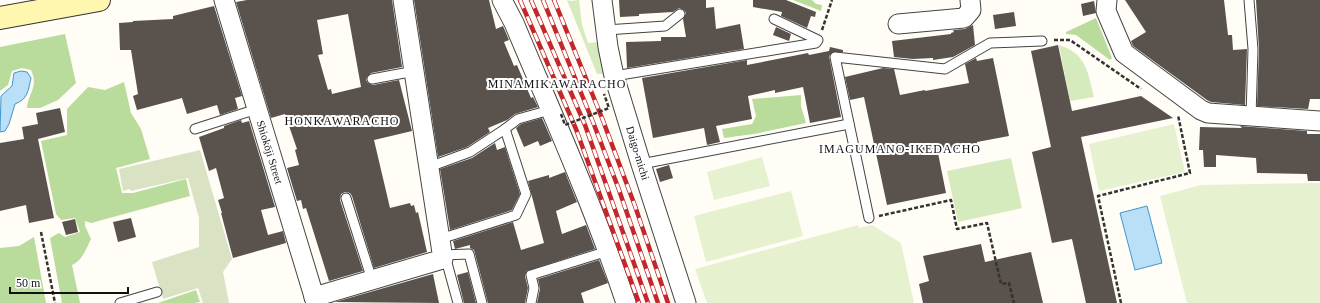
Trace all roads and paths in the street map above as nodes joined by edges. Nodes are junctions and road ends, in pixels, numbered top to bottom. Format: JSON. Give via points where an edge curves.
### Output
{"nodes":[{"id":1,"x":96,"y":0,"type":"edge"},
{"id":2,"x":224,"y":0,"type":"edge"},
{"id":3,"x":403,"y":0,"type":"edge"},
{"id":4,"x":502,"y":0,"type":"edge"},
{"id":5,"x":602,"y":0,"type":"edge"},
{"id":6,"x":832,"y":0,"type":"edge"},
{"id":7,"x":970,"y":0,"type":"edge"},
{"id":8,"x":1249,"y":0,"type":"edge"},
{"id":9,"x":1108,"y":1,"type":"edge"},
{"id":10,"x":680,"y":14,"type":"dead end"},
{"id":11,"x":0,"y":18,"type":"edge"},
{"id":12,"x":774,"y":19,"type":"dead end"},
{"id":13,"x":898,"y":24,"type":"dead end"},
{"id":14,"x":606,"y":30,"type":"junction"},
{"id":15,"x":821,"y":32,"type":"dead end"},
{"id":16,"x":1042,"y":41,"type":"joint"},
{"id":17,"x":414,"y":71,"type":"junction"},
{"id":18,"x":614,"y":76,"type":"junction"},
{"id":19,"x":372,"y":79,"type":"dead end"},
{"id":20,"x":1146,"y":93,"type":"dead end"},
{"id":21,"x":604,"y":94,"type":"dead end"},
{"id":22,"x":257,"y":109,"type":"junction"},
{"id":23,"x":1172,"y":110,"type":"dead end"},
{"id":24,"x":556,"y":112,"type":"junction"},
{"id":25,"x":1251,"y":117,"type":"junction"},
{"id":26,"x":1320,"y":121,"type":"edge"},
{"id":27,"x":849,"y":124,"type":"junction"},
{"id":28,"x":195,"y":129,"type":"dead end"},
{"id":29,"x":505,"y":129,"type":"junction"},
{"id":30,"x":640,"y":164,"type":"junction"},
{"id":31,"x":429,"y":167,"type":"junction"},
{"id":32,"x":346,"y":198,"type":"dead end"},
{"id":33,"x":869,"y":218,"type":"joint"},
{"id":34,"x":41,"y":232,"type":"dead end"},
{"id":35,"x":442,"y":251,"type":"junction"},
{"id":36,"x":608,"y":251,"type":"junction"},
{"id":37,"x":372,"y":280,"type":"junction"},
{"id":38,"x":156,"y":292,"type":"dead end"},
{"id":39,"x":315,"y":300,"type":"edge"},
{"id":40,"x":55,"y":303,"type":"edge"},
{"id":41,"x":120,"y":303,"type":"edge"},
{"id":42,"x":458,"y":303,"type":"edge"},
{"id":43,"x":482,"y":303,"type":"edge"},
{"id":44,"x":531,"y":303,"type":"edge"},
{"id":45,"x":626,"y":303,"type":"edge"},
{"id":46,"x":686,"y":303,"type":"edge"},
{"id":47,"x":1014,"y":303,"type":"edge"},
{"id":48,"x":1121,"y":303,"type":"edge"}],
"edges":[{"from":1,"to":11,"type":"main road"},
{"from":2,"to":22,"type":"street","name":"Shiokōji Street"},
{"from":3,"to":17,"type":"street"},
{"from":4,"to":24,"type":"street"},
{"from":5,"to":14,"type":"street","name":"Daigo-michi"},
{"from":6,"to":15,"type":"path"},
{"from":7,"to":13,"type":"street","via":[[971,10],[964,18]]},
{"from":8,"to":25,"type":"lane","via":[[1253,49]]},
{"from":9,"to":25,"type":"street","via":[[1106,11],[1124,53],[1204,112]]},
{"from":10,"to":14,"type":"lane","via":[[665,26]]},
{"from":12,"to":18,"type":"lane","via":[[818,40],[816,43]]},
{"from":14,"to":18,"type":"street","name":"Daigo-michi"},
{"from":16,"to":20,"type":"path","via":[[1070,40]]},
{"from":16,"to":27,"type":"lane","via":[[990,43],[945,69],[835,57]]},
{"from":17,"to":19,"type":"lane"},
{"from":17,"to":31,"type":"street"},
{"from":18,"to":30,"type":"street","name":"Daigo-michi"},
{"from":21,"to":24,"type":"path","bridge":true,"via":[[609,108],[565,125]]},
{"from":22,"to":28,"type":"lane"},
{"from":22,"to":39,"type":"street","name":"Shiokōji Street"},
{"from":23,"to":48,"type":"path","via":[[1178,115],[1190,173],[1098,196]]},
{"from":24,"to":29,"type":"lane","via":[[518,119]]},
{"from":24,"to":36,"type":"street"},
{"from":25,"to":26,"type":"street"},
{"from":27,"to":30,"type":"lane"},
{"from":27,"to":33,"type":"lane"},
{"from":29,"to":31,"type":"lane","via":[[470,152]]},
{"from":29,"to":35,"type":"lane","via":[[526,194],[516,215]]},
{"from":30,"to":46,"type":"street","name":"Daigo-michi"},
{"from":31,"to":35,"type":"street"},
{"from":32,"to":37,"type":"lane"},
{"from":33,"to":47,"type":"path","via":[[951,200],[957,229],[987,223],[1001,284],[1009,283]]},
{"from":34,"to":40,"type":"path"},
{"from":35,"to":37,"type":"street"},
{"from":35,"to":42,"type":"lane"},
{"from":35,"to":43,"type":"lane","via":[[469,254]]},
{"from":36,"to":44,"type":"lane","via":[[531,274],[534,288]]},
{"from":36,"to":45,"type":"street"},
{"from":37,"to":39,"type":"street"},
{"from":38,"to":41,"type":"lane"}]}
